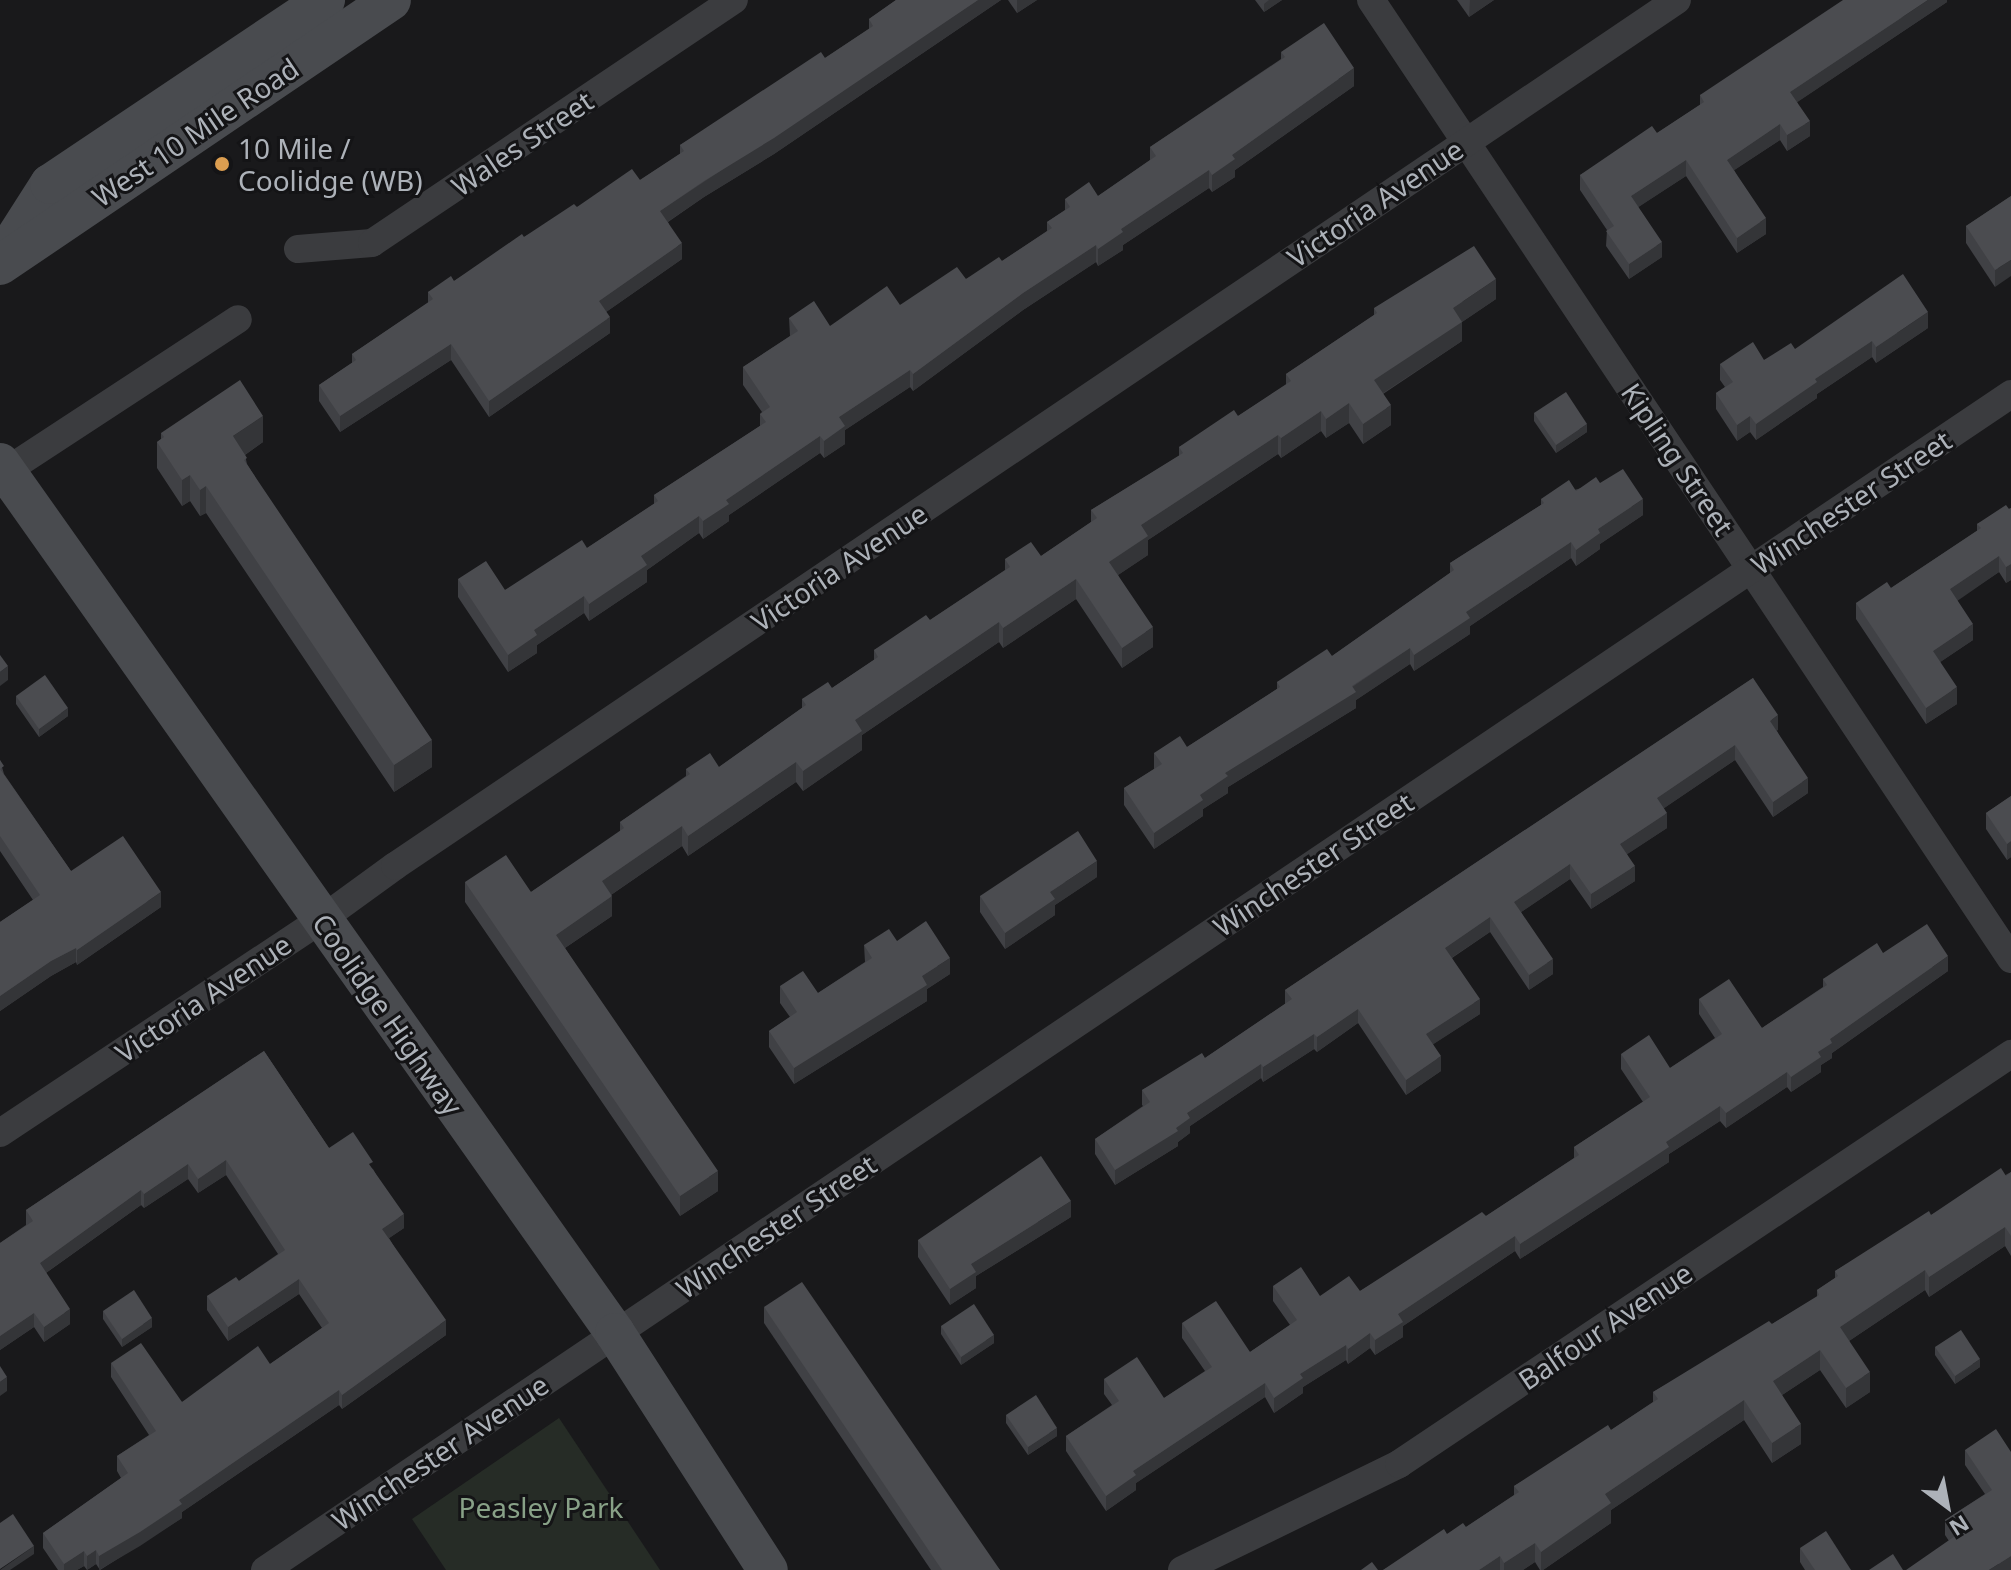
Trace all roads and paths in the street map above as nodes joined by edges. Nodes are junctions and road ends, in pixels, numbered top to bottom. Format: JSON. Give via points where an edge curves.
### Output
{"nodes":[{"id":1,"x":325,"y":0,"type":"edge"},
{"id":2,"x":391,"y":0,"type":"edge"},
{"id":3,"x":734,"y":0,"type":"edge"},
{"id":4,"x":1371,"y":0,"type":"edge"},
{"id":5,"x":1677,"y":0,"type":"edge"},
{"id":6,"x":1466,"y":142,"type":"junction"},
{"id":7,"x":298,"y":249,"type":"dead end"},
{"id":8,"x":0,"y":263,"type":"edge"},
{"id":9,"x":238,"y":319,"type":"dead end"},
{"id":10,"x":2011,"y":394,"type":"edge"},
{"id":11,"x":3,"y":467,"type":"edge"},
{"id":12,"x":1751,"y":569,"type":"junction"},
{"id":13,"x":322,"y":919,"type":"junction"},
{"id":14,"x":2011,"y":959,"type":"edge"},
{"id":15,"x":2011,"y":1054,"type":"edge"},
{"id":16,"x":0,"y":1133,"type":"edge"},
{"id":17,"x":615,"y":1333,"type":"junction"},
{"id":18,"x":265,"y":1570,"type":"edge"},
{"id":19,"x":768,"y":1570,"type":"edge"},
{"id":20,"x":1182,"y":1570,"type":"edge"}],
"edges":[{"from":1,"to":8,"type":"main road","via":[[50,184]]},
{"from":2,"to":8,"type":"main road","name":"West 10 Mile Road"},
{"from":3,"to":7,"type":"street","name":"Wales Street","via":[[372,243]]},
{"from":4,"to":6,"type":"street","name":"Kipling Street"},
{"from":5,"to":6,"type":"street","name":"Victoria Avenue"},
{"from":6,"to":12,"type":"street","name":"Kipling Street"},
{"from":6,"to":13,"type":"street","name":"Victoria Avenue"},
{"from":9,"to":11,"type":"street"},
{"from":10,"to":12,"type":"street","name":"Winchester Street"},
{"from":11,"to":13,"type":"main road","name":"Coolidge Highway"},
{"from":12,"to":14,"type":"street","name":"Kipling Street"},
{"from":12,"to":17,"type":"street","name":"Winchester Street"},
{"from":13,"to":16,"type":"street","name":"Victoria Avenue"},
{"from":13,"to":17,"type":"main road","name":"Coolidge Highway"},
{"from":15,"to":20,"type":"street","name":"Balfour Avenue","via":[[1411,1457]]},
{"from":17,"to":18,"type":"street","name":"Winchester Avenue"},
{"from":17,"to":19,"type":"main road","name":"Coolidge Highway"}]}
